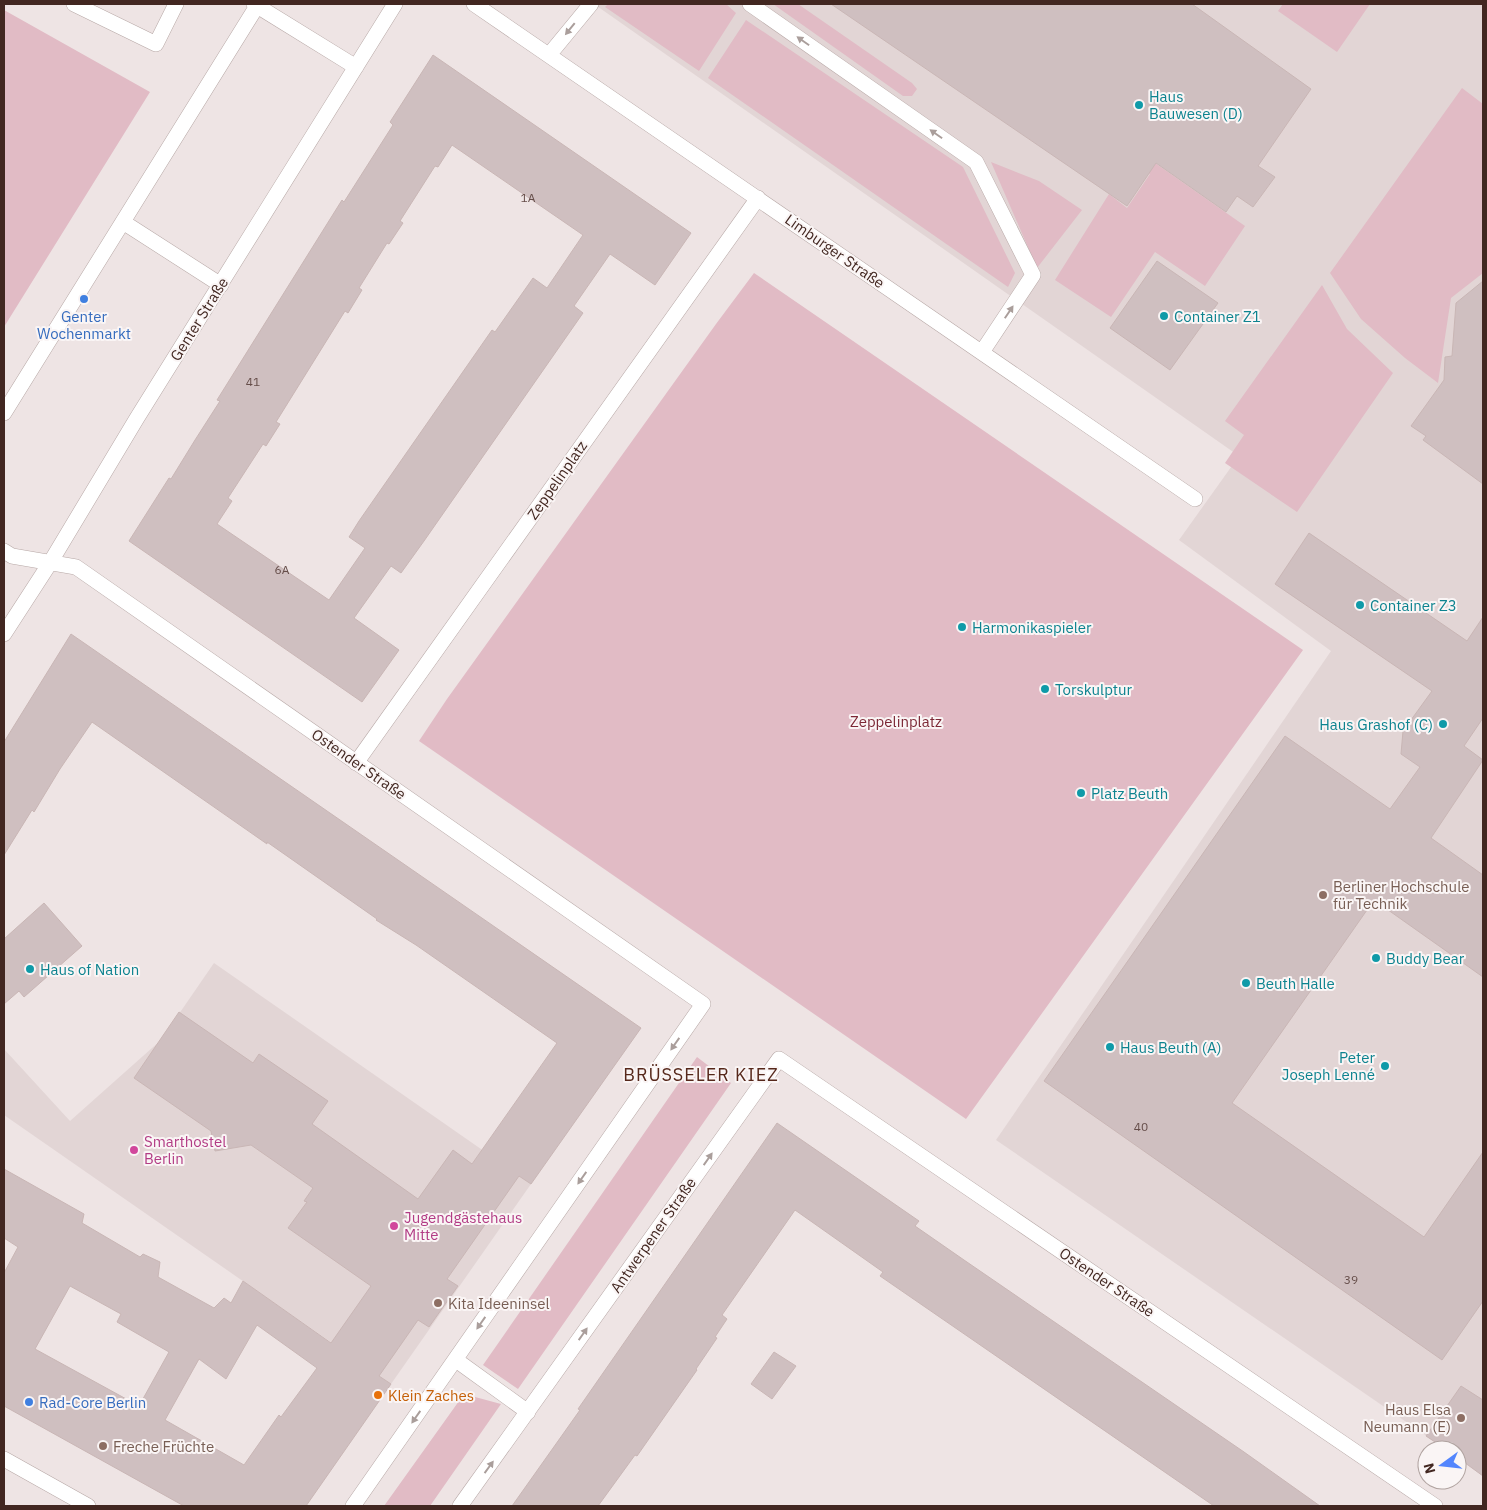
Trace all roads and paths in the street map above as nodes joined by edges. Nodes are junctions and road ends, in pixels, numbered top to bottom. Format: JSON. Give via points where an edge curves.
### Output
{"nodes":[{"id":1,"x":74,"y":4,"type":"edge"},
{"id":2,"x":176,"y":4,"type":"edge"},
{"id":3,"x":395,"y":4,"type":"edge"},
{"id":4,"x":474,"y":4,"type":"edge"},
{"id":5,"x":591,"y":4,"type":"edge"},
{"id":6,"x":750,"y":4,"type":"edge"},
{"id":7,"x":255,"y":5,"type":"edge"},
{"id":8,"x":549,"y":55,"type":"junction"},
{"id":9,"x":356,"y":67,"type":"junction"},
{"id":10,"x":758,"y":198,"type":"junction"},
{"id":11,"x":123,"y":222,"type":"junction"},
{"id":12,"x":221,"y":284,"type":"junction"},
{"id":13,"x":982,"y":352,"type":"junction"},
{"id":14,"x":4,"y":413,"type":"edge"},
{"id":15,"x":1195,"y":499,"type":"dead end"},
{"id":16,"x":4,"y":551,"type":"edge"},
{"id":17,"x":50,"y":563,"type":"junction"},
{"id":18,"x":4,"y":634,"type":"edge"},
{"id":19,"x":356,"y":763,"type":"junction"},
{"id":20,"x":779,"y":1059,"type":"joint"},
{"id":21,"x":456,"y":1360,"type":"junction"},
{"id":22,"x":528,"y":1412,"type":"junction"},
{"id":23,"x":4,"y":1459,"type":"edge"},
{"id":24,"x":88,"y":1506,"type":"edge"},
{"id":25,"x":353,"y":1506,"type":"edge"},
{"id":26,"x":460,"y":1506,"type":"edge"},
{"id":27,"x":1435,"y":1506,"type":"edge"}],
"edges":[{"from":1,"to":2,"type":"street","via":[[156,44]]},
{"from":3,"to":9,"type":"street","name":"Genter Straße"},
{"from":4,"to":8,"type":"street","name":"Limburger Straße"},
{"from":5,"to":8,"type":"street","one_way":true},
{"from":13,"to":6,"type":"street","one_way":true,"via":[[1034,275],[976,162]]},
{"from":7,"to":9,"type":"street"},
{"from":7,"to":11,"type":"street"},
{"from":8,"to":10,"type":"street","name":"Limburger Straße"},
{"from":9,"to":12,"type":"street","name":"Genter Straße"},
{"from":10,"to":13,"type":"street","name":"Limburger Straße"},
{"from":10,"to":19,"type":"street","name":"Zeppelinplatz"},
{"from":11,"to":12,"type":"street"},
{"from":11,"to":14,"type":"street"},
{"from":12,"to":17,"type":"street","name":"Genter Straße"},
{"from":13,"to":15,"type":"street","name":"Limburger Straße"},
{"from":16,"to":17,"type":"street","name":"Ostender Straße","via":[[12,556]]},
{"from":17,"to":18,"type":"street","name":"Genter Straße"},
{"from":17,"to":19,"type":"street","name":"Ostender Straße","via":[[76,567]]},
{"from":19,"to":21,"type":"street","name":"Ostender Straße","one_way":true,"via":[[703,1004]]},
{"from":22,"to":20,"type":"street","name":"Antwerpener Straße","one_way":true},
{"from":20,"to":27,"type":"street","name":"Ostender Straße"},
{"from":21,"to":22,"type":"street"},
{"from":21,"to":25,"type":"street","one_way":true},
{"from":26,"to":22,"type":"street","name":"Antwerpener Straße","one_way":true},
{"from":23,"to":24,"type":"street"}]}
